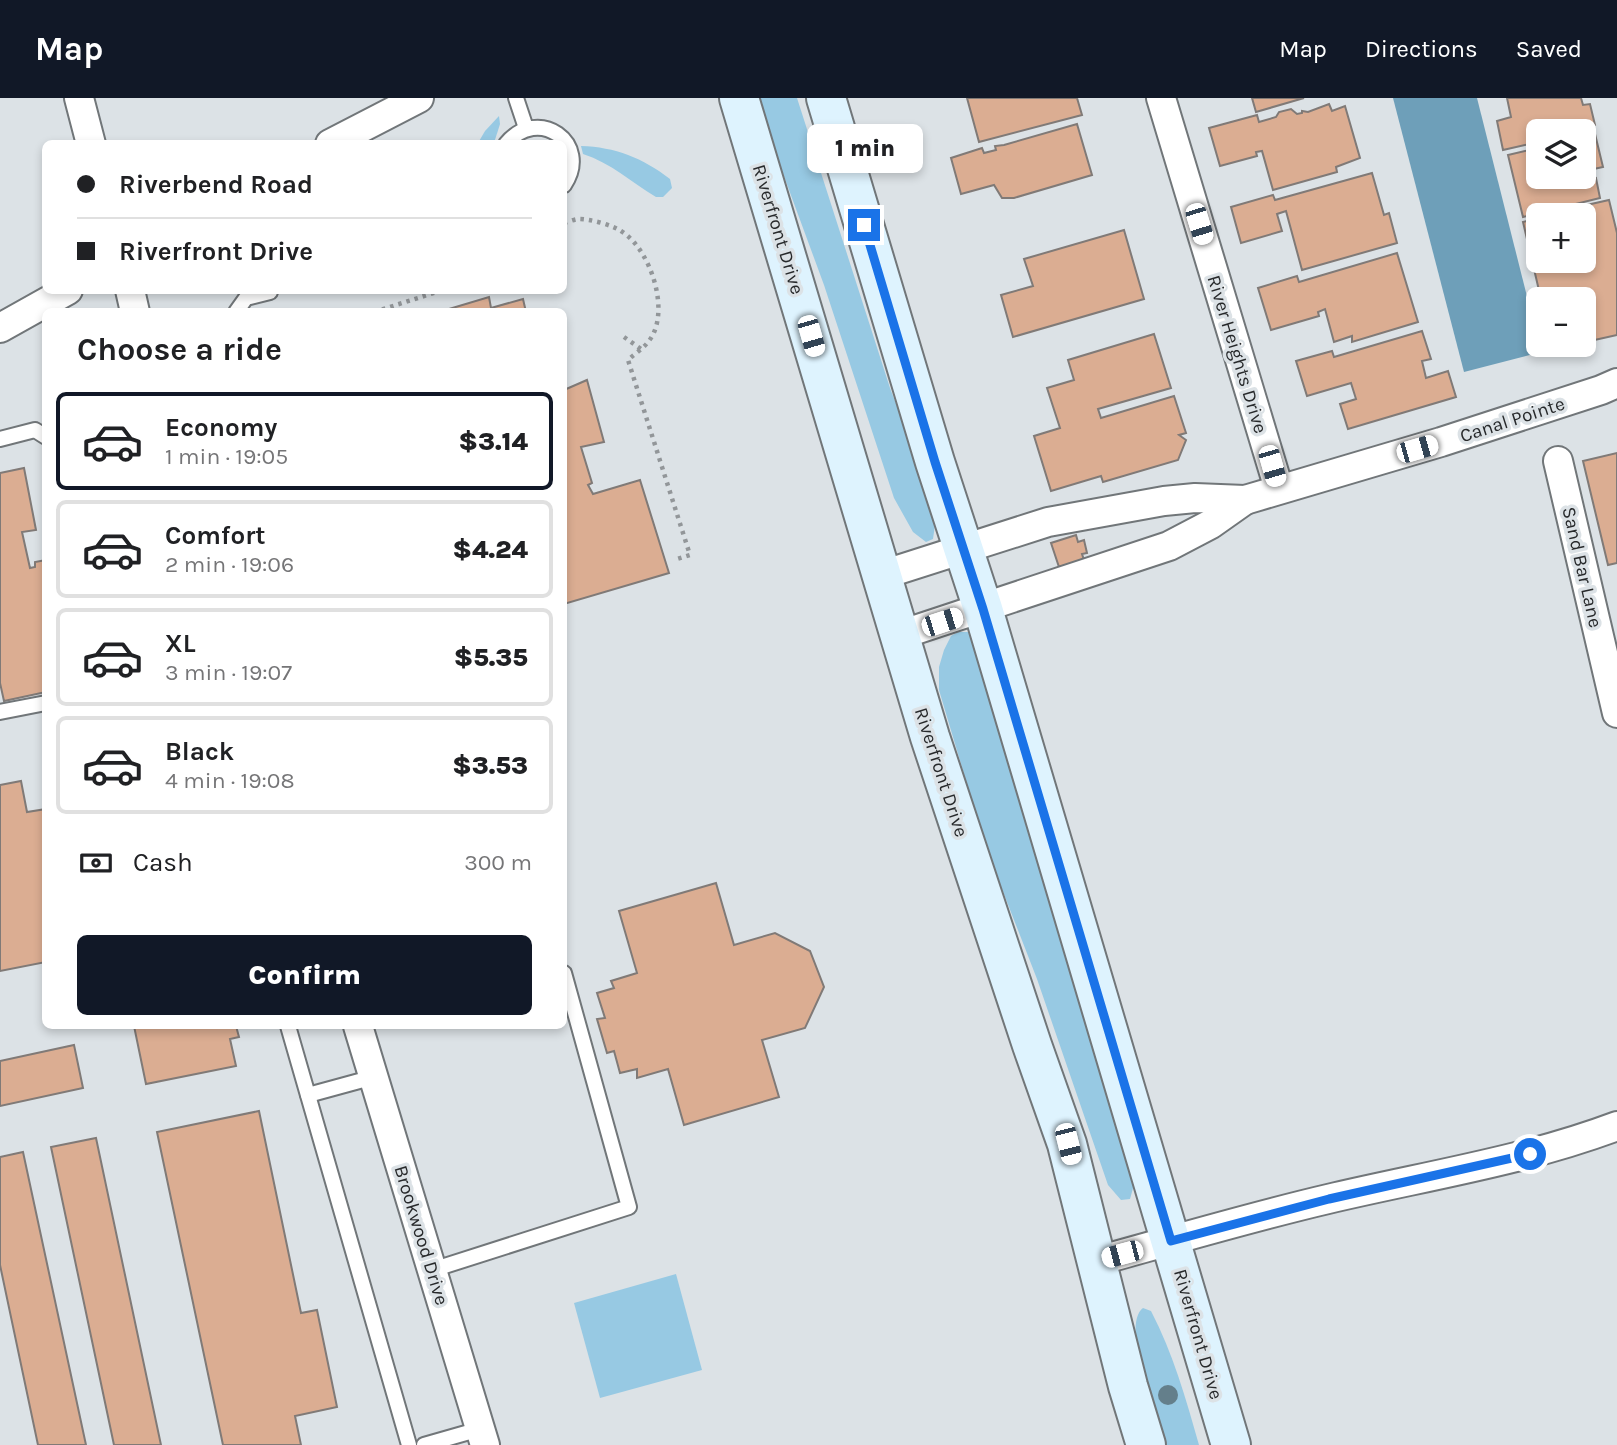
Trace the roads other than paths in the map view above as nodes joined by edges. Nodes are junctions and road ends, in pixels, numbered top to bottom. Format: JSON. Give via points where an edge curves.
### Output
{"nodes":[{"id":1,"x":79,"y":98,"type":"edge"},
{"id":2,"x":516,"y":98,"type":"edge"},
{"id":3,"x":739,"y":98,"type":"edge"},
{"id":4,"x":826,"y":98,"type":"edge"},
{"id":5,"x":1161,"y":98,"type":"edge"},
{"id":6,"x":413,"y":99,"type":"edge"},
{"id":7,"x":526,"y":128,"type":"junction"},
{"id":8,"x":90,"y":140,"type":"edge"},
{"id":9,"x":337,"y":140,"type":"edge"},
{"id":10,"x":510,"y":140,"type":"edge"},
{"id":11,"x":564,"y":140,"type":"edge"},
{"id":12,"x":567,"y":143,"type":"edge"},
{"id":13,"x":567,"y":178,"type":"edge"},
{"id":14,"x":61,"y":294,"type":"edge"},
{"id":15,"x":262,"y":294,"type":"edge"},
{"id":16,"x":239,"y":308,"type":"edge"},
{"id":17,"x":0,"y":328,"type":"edge"},
{"id":18,"x":1617,"y":383,"type":"edge"},
{"id":19,"x":42,"y":434,"type":"edge"},
{"id":20,"x":0,"y":439,"type":"edge"},
{"id":21,"x":1558,"y":461,"type":"dead end"},
{"id":22,"x":1279,"y":489,"type":"junction"},
{"id":23,"x":1245,"y":499,"type":"junction"},
{"id":24,"x":964,"y":548,"type":"junction"},
{"id":25,"x":882,"y":575,"type":"junction"},
{"id":26,"x":983,"y":609,"type":"junction"},
{"id":27,"x":900,"y":635,"type":"junction"},
{"id":28,"x":42,"y":704,"type":"edge"},
{"id":29,"x":0,"y":712,"type":"edge"},
{"id":30,"x":1617,"y":713,"type":"edge"},
{"id":31,"x":567,"y":984,"type":"edge"},
{"id":32,"x":289,"y":1029,"type":"edge"},
{"id":33,"x":359,"y":1029,"type":"edge"},
{"id":34,"x":374,"y":1077,"type":"junction"},
{"id":35,"x":308,"y":1095,"type":"junction"},
{"id":36,"x":1617,"y":1126,"type":"edge"},
{"id":37,"x":1171,"y":1241,"type":"junction"},
{"id":38,"x":1097,"y":1261,"type":"junction"},
{"id":39,"x":432,"y":1270,"type":"junction"},
{"id":40,"x":483,"y":1437,"type":"edge"},
{"id":41,"x":409,"y":1445,"type":"edge"},
{"id":42,"x":424,"y":1445,"type":"edge"},
{"id":43,"x":1146,"y":1445,"type":"edge"},
{"id":44,"x":1231,"y":1445,"type":"edge"}],
"edges":[{"from":1,"to":8,"type":"street"},
{"from":2,"to":7,"type":"lane"},
{"from":3,"to":25,"type":"street","name":"Riverfront Drive"},
{"from":4,"to":24,"type":"street","name":"Riverfront Drive"},
{"from":5,"to":22,"type":"street","name":"River Heights Drive"},
{"from":6,"to":9,"type":"street"},
{"from":7,"to":10,"type":"lane"},
{"from":7,"to":11,"type":"lane","via":[[549,129]]},
{"from":12,"to":13,"type":"lane","via":[[572,166]]},
{"from":14,"to":17,"type":"street"},
{"from":15,"to":16,"type":"lane","via":[[246,298]]},
{"from":18,"to":22,"type":"street","name":"Canal Pointe","via":[[1441,442]]},
{"from":19,"to":20,"type":"lane","via":[[35,430]]},
{"from":21,"to":30,"type":"street","name":"Sand Bar Lane"},
{"from":22,"to":23,"type":"street","name":"Canal Pointe"},
{"from":23,"to":24,"type":"street","name":"Canal Pointe","via":[[1151,503],[1048,522]]},
{"from":23,"to":26,"type":"street","name":"Canal Pointe","via":[[1169,546]]},
{"from":24,"to":25,"type":"street","name":"Canal Pointe"},
{"from":24,"to":26,"type":"street","name":"Riverfront Drive"},
{"from":25,"to":27,"type":"street","name":"Riverfront Drive"},
{"from":26,"to":27,"type":"street","name":"Canal Pointe"},
{"from":26,"to":37,"type":"street","name":"Riverfront Drive"},
{"from":27,"to":38,"type":"street","name":"Riverfront Drive","via":[[1010,981],[1068,1144]]},
{"from":28,"to":29,"type":"lane"},
{"from":31,"to":39,"type":"lane","via":[[629,1207]]},
{"from":32,"to":35,"type":"lane"},
{"from":33,"to":34,"type":"street","name":"Brookwood Drive"},
{"from":34,"to":35,"type":"lane"},
{"from":34,"to":39,"type":"street","name":"Brookwood Drive"},
{"from":35,"to":41,"type":"lane"},
{"from":36,"to":37,"type":"street","via":[[1504,1161],[1329,1199]]},
{"from":37,"to":38,"type":"street"},
{"from":37,"to":44,"type":"street","name":"Riverfront Drive"},
{"from":38,"to":43,"type":"street","name":"Riverfront Drive"},
{"from":39,"to":40,"type":"street","name":"Brookwood Drive"},
{"from":40,"to":42,"type":"lane"}]}
